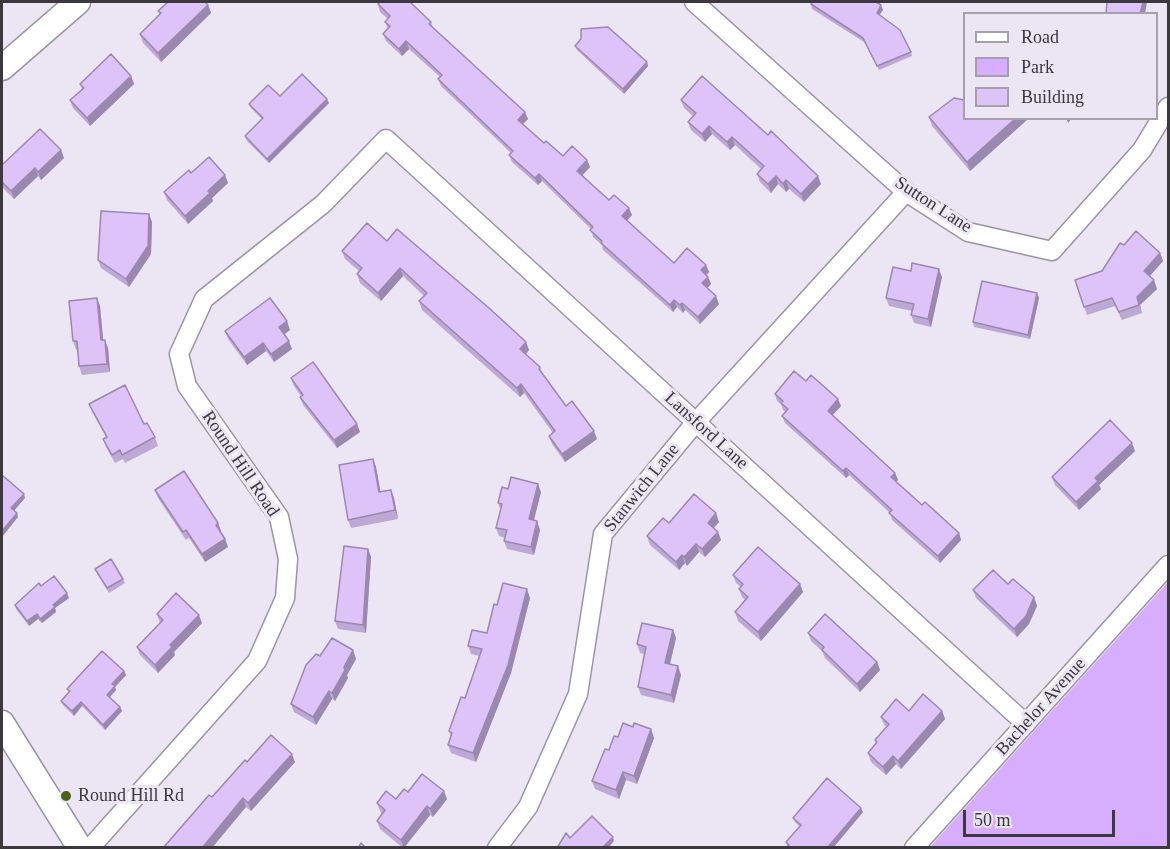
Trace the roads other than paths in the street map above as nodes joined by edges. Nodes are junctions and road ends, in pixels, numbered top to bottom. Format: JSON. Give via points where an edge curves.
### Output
{"nodes":[{"id":1,"x":78,"y":2,"type":"edge"},
{"id":2,"x":694,"y":2,"type":"edge"},
{"id":3,"x":2,"y":68,"type":"edge"},
{"id":4,"x":1168,"y":107,"type":"edge"},
{"id":5,"x":386,"y":139,"type":"joint"},
{"id":6,"x":906,"y":192,"type":"junction"},
{"id":7,"x":696,"y":422,"type":"junction"},
{"id":8,"x":1168,"y":565,"type":"edge"},
{"id":9,"x":2,"y":723,"type":"edge"},
{"id":10,"x":1026,"y":724,"type":"junction"},
{"id":11,"x":80,"y":848,"type":"edge"},
{"id":12,"x":90,"y":848,"type":"edge"},
{"id":13,"x":497,"y":848,"type":"edge"},
{"id":14,"x":914,"y":848,"type":"edge"}],
"edges":[{"from":1,"to":3,"type":"main road"},
{"from":2,"to":6,"type":"street","name":"Sutton Lane"},
{"from":4,"to":6,"type":"street","name":"Sutton Lane","via":[[1142,150],[1052,250],[968,232]]},
{"from":5,"to":7,"type":"street","name":"Lansford Lane"},
{"from":5,"to":12,"type":"street","name":"Round Hill Road","via":[[323,204],[204,299],[179,354],[187,386],[279,517],[288,559],[285,598],[257,661]]},
{"from":6,"to":7,"type":"street","name":"Stanwich Lane"},
{"from":7,"to":10,"type":"street","name":"Lansford Lane"},
{"from":7,"to":13,"type":"street","name":"Stanwich Lane","via":[[603,534],[578,694],[528,807]]},
{"from":8,"to":10,"type":"street","name":"Bachelor Avenue"},
{"from":9,"to":11,"type":"main road"},
{"from":10,"to":14,"type":"street","name":"Bachelor Avenue"}]}
